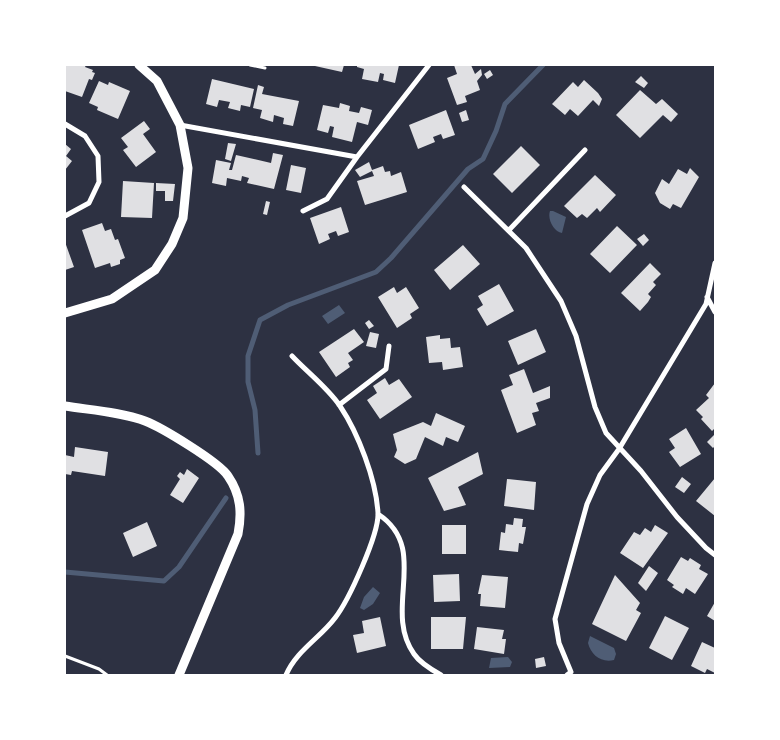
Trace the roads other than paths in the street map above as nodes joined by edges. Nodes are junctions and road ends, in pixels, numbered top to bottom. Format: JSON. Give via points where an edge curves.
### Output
{"nodes":[{"id":1,"x":139,"y":65,"type":"edge"},
{"id":2,"x":429,"y":65,"type":"edge"},
{"id":3,"x":65,"y":124,"type":"edge"},
{"id":4,"x":180,"y":125,"type":"junction"},
{"id":5,"x":585,"y":150,"type":"dead end"},
{"id":6,"x":357,"y":157,"type":"junction"},
{"id":7,"x":464,"y":187,"type":"dead end"},
{"id":8,"x":303,"y":211,"type":"dead end"},
{"id":9,"x":65,"y":216,"type":"edge"},
{"id":10,"x":509,"y":230,"type":"junction"},
{"id":11,"x":715,"y":263,"type":"edge"},
{"id":12,"x":707,"y":297,"type":"junction"},
{"id":13,"x":715,"y":312,"type":"edge"},
{"id":14,"x":65,"y":313,"type":"edge"},
{"id":15,"x":389,"y":346,"type":"dead end"},
{"id":16,"x":292,"y":356,"type":"dead end"},
{"id":17,"x":339,"y":404,"type":"junction"},
{"id":18,"x":65,"y":406,"type":"edge"},
{"id":19,"x":619,"y":449,"type":"junction"},
{"id":20,"x":378,"y":514,"type":"junction"},
{"id":21,"x":715,"y":555,"type":"edge"},
{"id":22,"x":569,"y":674,"type":"edge"},
{"id":23,"x":179,"y":675,"type":"edge"},
{"id":24,"x":286,"y":675,"type":"edge"},
{"id":25,"x":441,"y":675,"type":"edge"},
{"id":26,"x":578,"y":675,"type":"edge"}],
"edges":[{"from":1,"to":4,"type":"street","via":[[157,81]]},
{"from":2,"to":6,"type":"street"},
{"from":3,"to":9,"type":"street","via":[[85,136],[98,156],[99,182],[89,203]]},
{"from":4,"to":6,"type":"street"},
{"from":4,"to":14,"type":"street","via":[[188,168],[187,189],[182,218],[172,244],[155,270],[135,285],[112,299]]},
{"from":5,"to":10,"type":"street"},
{"from":6,"to":8,"type":"street","via":[[327,199]]},
{"from":7,"to":10,"type":"street"},
{"from":10,"to":19,"type":"street","via":[[543,271],[561,301],[576,336],[600,420]]},
{"from":11,"to":12,"type":"street"},
{"from":12,"to":13,"type":"street"},
{"from":12,"to":19,"type":"street","via":[[693,328]]},
{"from":15,"to":17,"type":"street","via":[[386,369]]},
{"from":16,"to":17,"type":"street"},
{"from":17,"to":20,"type":"street","via":[[359,442]]},
{"from":18,"to":23,"type":"street","via":[[144,420],[184,441],[227,474],[238,496],[242,515],[238,534]]},
{"from":19,"to":21,"type":"street","via":[[677,517]]},
{"from":19,"to":22,"type":"street","via":[[600,475],[587,504],[555,619]]},
{"from":20,"to":24,"type":"street","via":[[369,550],[353,587],[335,618],[297,656]]},
{"from":20,"to":25,"type":"street","via":[[389,521],[404,547],[402,614],[407,641],[414,655]]},
{"from":22,"to":26,"type":"street"}]}
